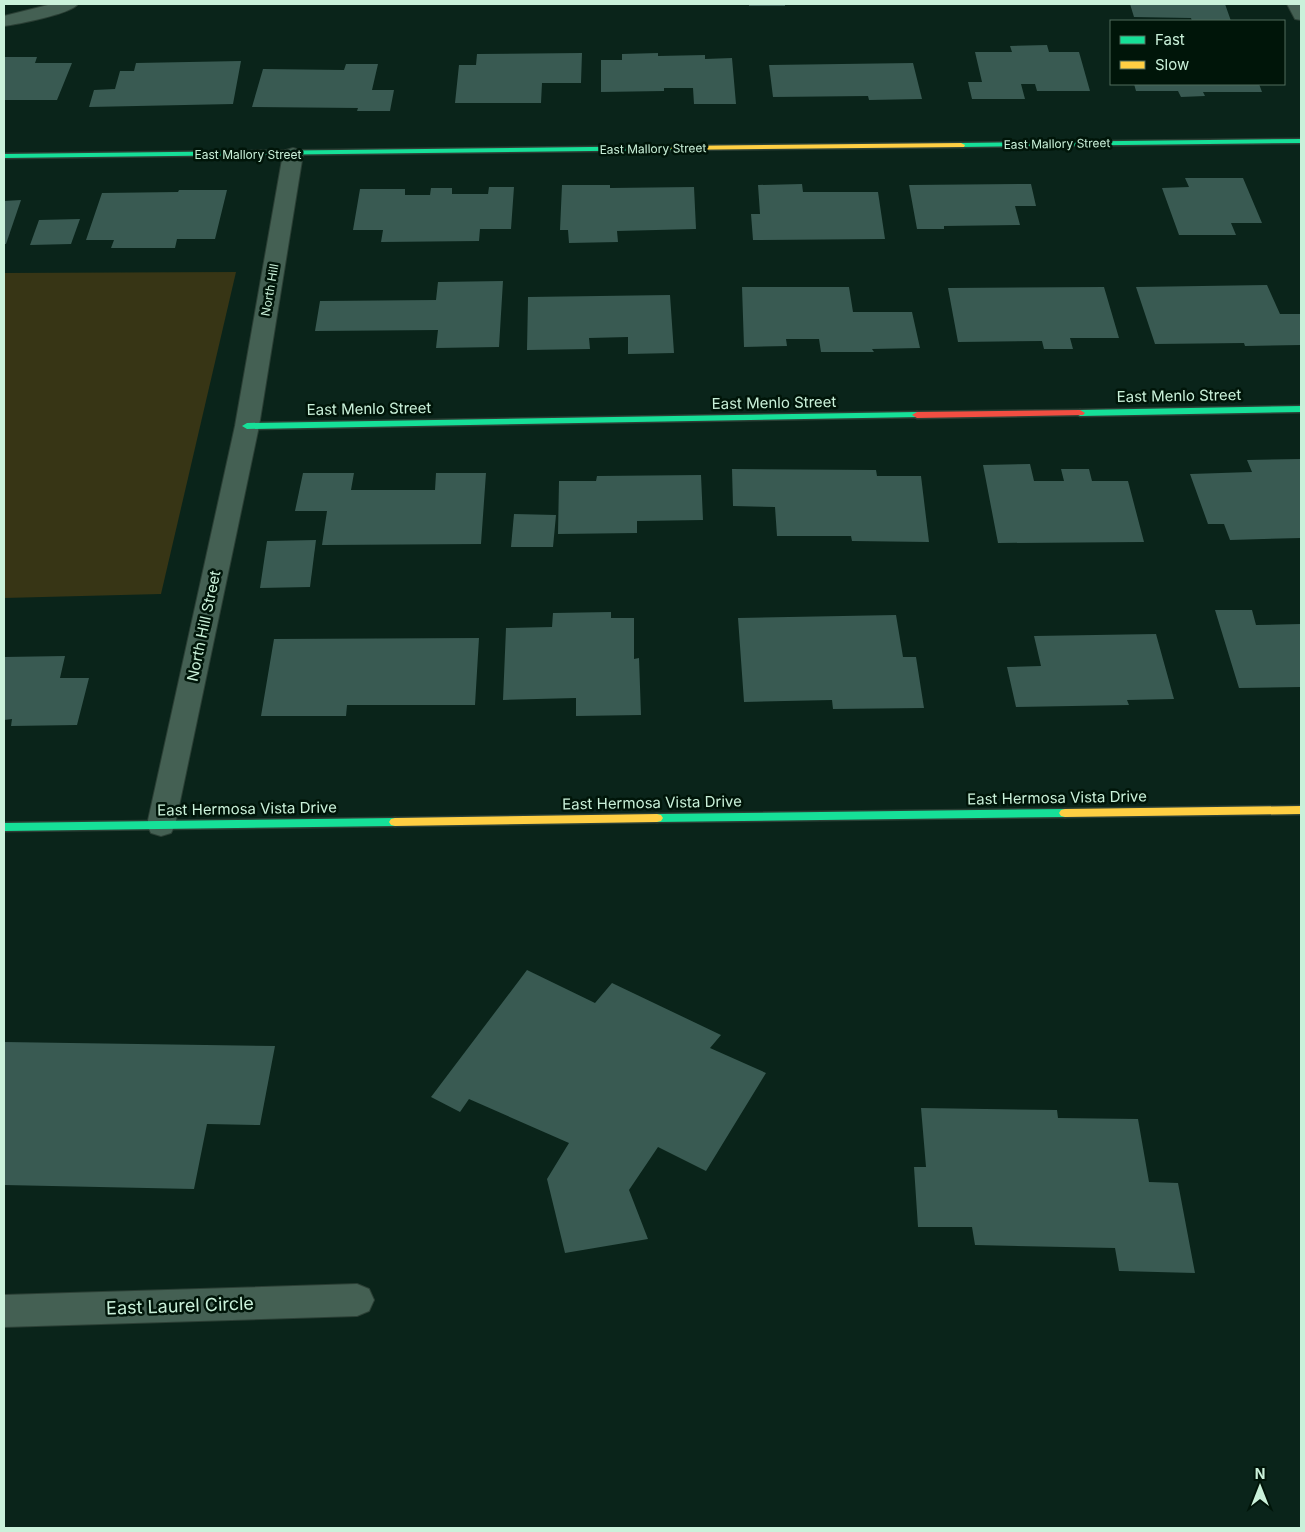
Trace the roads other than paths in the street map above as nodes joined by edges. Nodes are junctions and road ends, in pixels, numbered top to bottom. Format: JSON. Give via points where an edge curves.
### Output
{"nodes":[{"id":1,"x":69,"y":4,"type":"edge"},
{"id":2,"x":4,"y":21,"type":"edge"},
{"id":3,"x":1301,"y":141,"type":"edge"},
{"id":4,"x":293,"y":154,"type":"junction"},
{"id":5,"x":4,"y":156,"type":"edge"},
{"id":6,"x":1301,"y":409,"type":"edge"},
{"id":7,"x":247,"y":426,"type":"junction"},
{"id":8,"x":1301,"y":810,"type":"edge"},
{"id":9,"x":161,"y":825,"type":"junction"},
{"id":10,"x":4,"y":827,"type":"edge"},
{"id":11,"x":357,"y":1300,"type":"dead end"},
{"id":12,"x":4,"y":1311,"type":"edge"}],
"edges":[{"from":1,"to":2,"type":"street"},
{"from":3,"to":4,"type":"street","name":"East Mallory Street"},
{"from":4,"to":5,"type":"street","name":"East Mallory Street"},
{"from":4,"to":7,"type":"street","name":"North Hill"},
{"from":6,"to":7,"type":"street","name":"East Menlo Street"},
{"from":7,"to":9,"type":"street","name":"North Hill Street"},
{"from":8,"to":9,"type":"street","name":"East Hermosa Vista Drive"},
{"from":9,"to":10,"type":"street","name":"East Hermosa Vista Drive"},
{"from":11,"to":12,"type":"street","name":"East Laurel Circle"}]}
